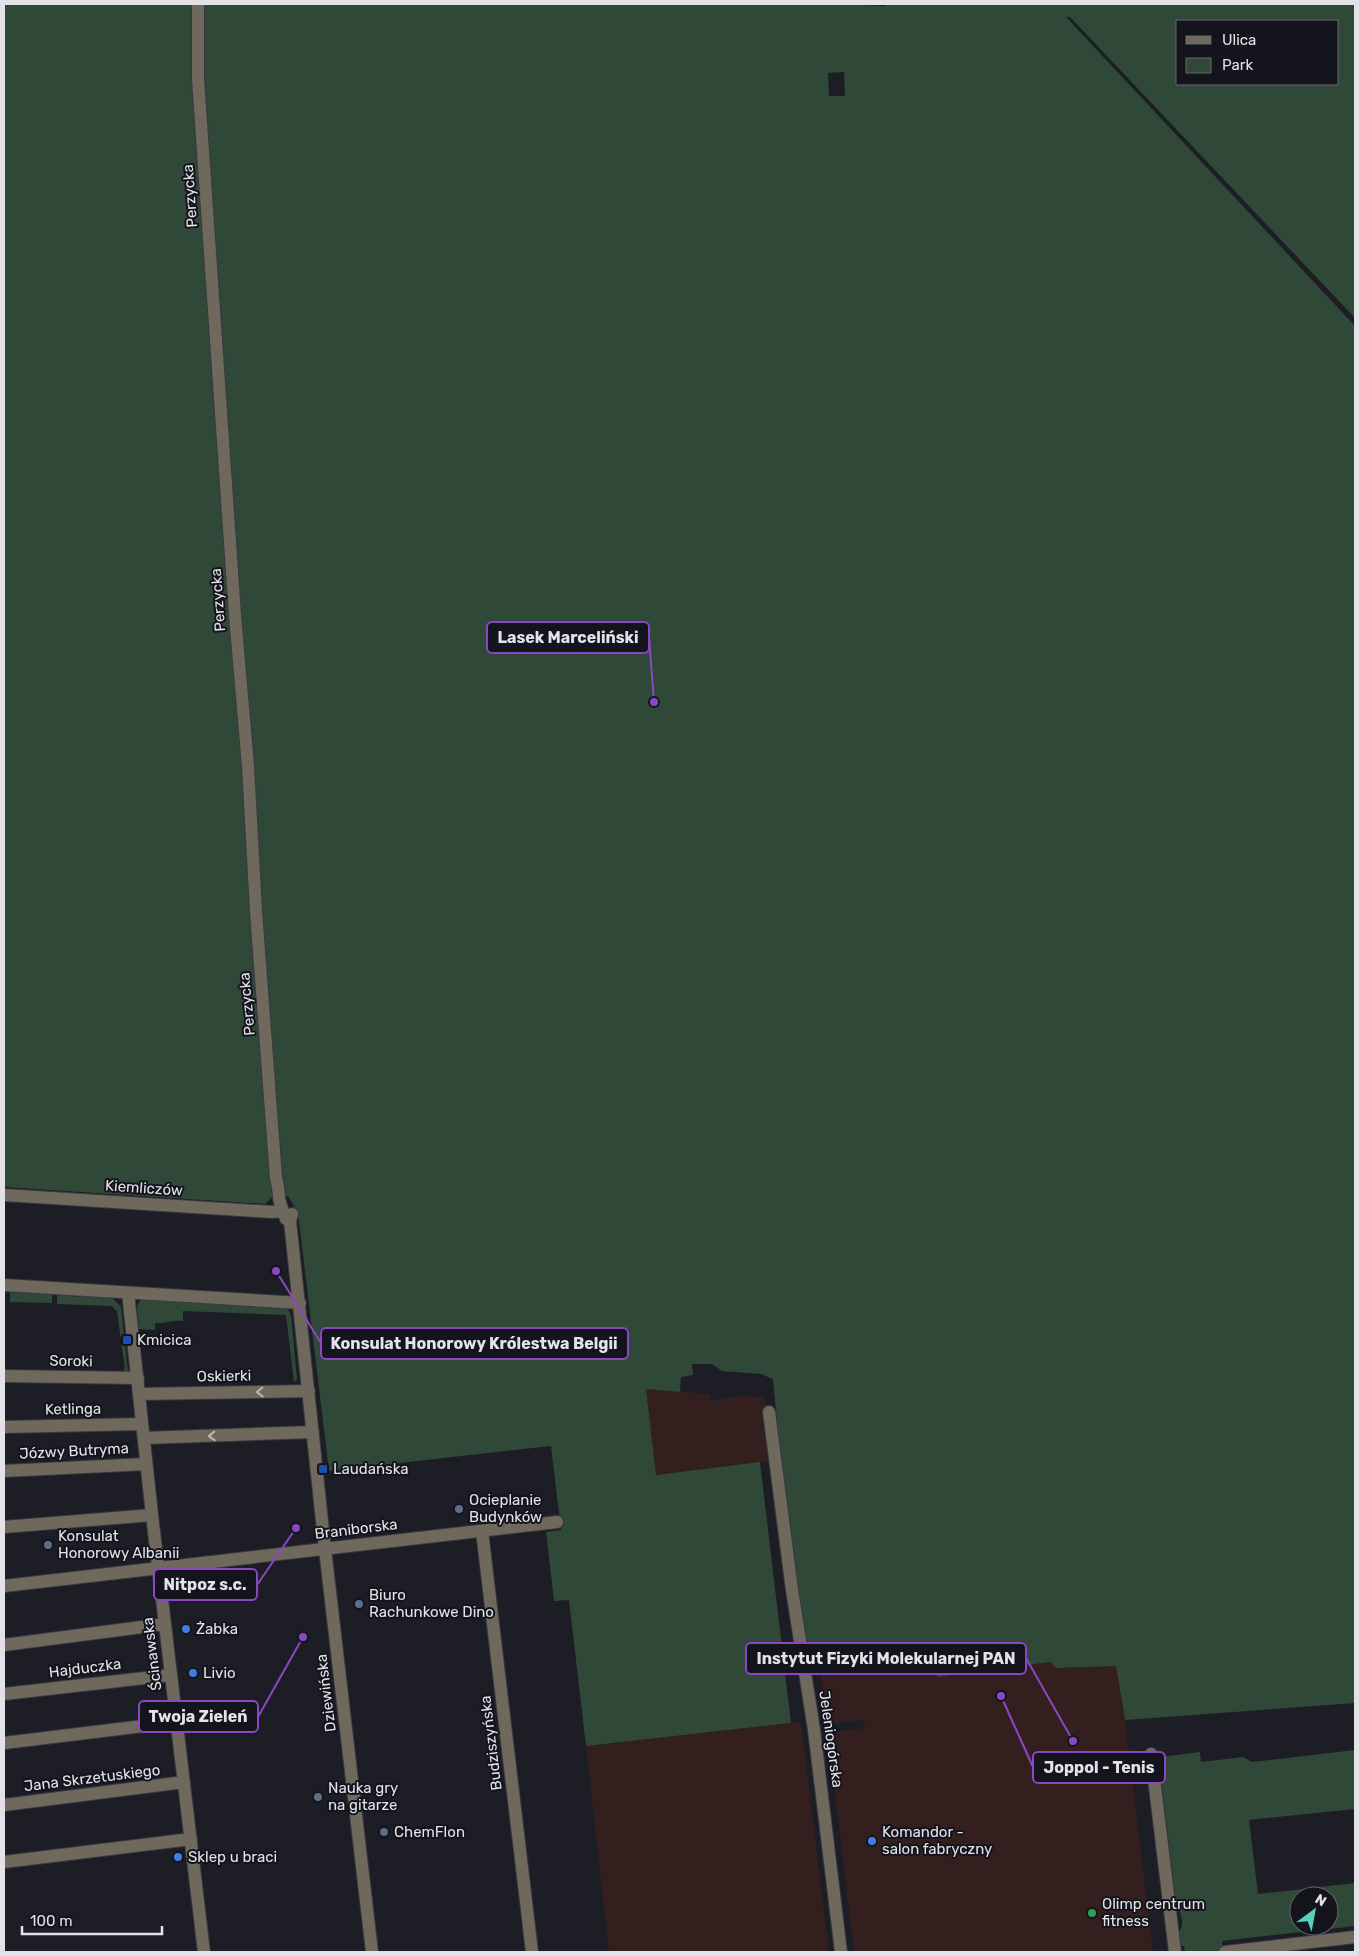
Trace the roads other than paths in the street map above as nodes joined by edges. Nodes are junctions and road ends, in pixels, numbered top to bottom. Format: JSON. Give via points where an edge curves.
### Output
{"nodes":[{"id":1,"x":198,"y":4,"type":"edge"},
{"id":2,"x":280,"y":1192,"type":"joint"},
{"id":3,"x":4,"y":1195,"type":"edge"},
{"id":4,"x":287,"y":1216,"type":"junction"},
{"id":5,"x":4,"y":1285,"type":"edge"},
{"id":6,"x":128,"y":1293,"type":"junction"},
{"id":7,"x":300,"y":1303,"type":"junction"},
{"id":8,"x":4,"y":1376,"type":"edge"},
{"id":9,"x":138,"y":1378,"type":"junction"},
{"id":10,"x":309,"y":1391,"type":"junction"},
{"id":11,"x":139,"y":1394,"type":"junction"},
{"id":12,"x":769,"y":1412,"type":"dead end"},
{"id":13,"x":142,"y":1424,"type":"junction"},
{"id":14,"x":4,"y":1426,"type":"edge"},
{"id":15,"x":313,"y":1432,"type":"junction"},
{"id":16,"x":144,"y":1438,"type":"junction"},
{"id":17,"x":146,"y":1464,"type":"junction"},
{"id":18,"x":4,"y":1471,"type":"edge"},
{"id":19,"x":152,"y":1514,"type":"junction"},
{"id":20,"x":557,"y":1522,"type":"dead end"},
{"id":21,"x":4,"y":1527,"type":"edge"},
{"id":22,"x":482,"y":1531,"type":"junction"},
{"id":23,"x":325,"y":1549,"type":"junction"},
{"id":24,"x":158,"y":1568,"type":"junction"},
{"id":25,"x":4,"y":1586,"type":"edge"},
{"id":26,"x":165,"y":1624,"type":"junction"},
{"id":27,"x":4,"y":1644,"type":"edge"},
{"id":28,"x":171,"y":1674,"type":"junction"},
{"id":29,"x":4,"y":1694,"type":"edge"},
{"id":30,"x":176,"y":1722,"type":"junction"},
{"id":31,"x":4,"y":1743,"type":"edge"},
{"id":32,"x":1151,"y":1754,"type":"dead end"},
{"id":33,"x":184,"y":1782,"type":"junction"},
{"id":34,"x":4,"y":1805,"type":"edge"},
{"id":35,"x":191,"y":1839,"type":"junction"},
{"id":36,"x":4,"y":1862,"type":"edge"},
{"id":37,"x":1355,"y":1937,"type":"edge"},
{"id":38,"x":204,"y":1952,"type":"edge"},
{"id":39,"x":372,"y":1952,"type":"edge"},
{"id":40,"x":532,"y":1952,"type":"edge"},
{"id":41,"x":841,"y":1952,"type":"edge"},
{"id":42,"x":1175,"y":1952,"type":"edge"},
{"id":43,"x":1225,"y":1952,"type":"edge"}],
"edges":[{"from":1,"to":2,"type":"street","name":"Perzycka","via":[[198,79],[228,514],[276,1178]]},
{"from":2,"to":4,"type":"street","name":"Dziewińska"},
{"from":3,"to":4,"type":"street","name":"Kiemliczów","via":[[272,1212]]},
{"from":4,"to":7,"type":"street","name":"Dziewińska"},
{"from":5,"to":6,"type":"street"},
{"from":6,"to":7,"type":"street"},
{"from":6,"to":9,"type":"street","name":"Ścinawska"},
{"from":7,"to":10,"type":"street","name":"Dziewińska"},
{"from":8,"to":9,"type":"street","name":"Soroki"},
{"from":9,"to":11,"type":"street","name":"Ścinawska"},
{"from":10,"to":11,"type":"street","name":"Oskierki","one_way":true},
{"from":10,"to":15,"type":"street","name":"Dziewińska"},
{"from":11,"to":13,"type":"street","name":"Ścinawska"},
{"from":12,"to":41,"type":"street","name":"Jeleniogórska","via":[[814,1730]]},
{"from":13,"to":14,"type":"street","name":"Ketlinga"},
{"from":13,"to":16,"type":"street","name":"Ścinawska"},
{"from":15,"to":16,"type":"street","one_way":true},
{"from":15,"to":23,"type":"street","name":"Dziewińska"},
{"from":16,"to":17,"type":"street","name":"Ścinawska"},
{"from":17,"to":18,"type":"street","name":"Józwy Butryma"},
{"from":17,"to":19,"type":"street","name":"Ścinawska"},
{"from":19,"to":21,"type":"street"},
{"from":19,"to":24,"type":"street","name":"Ścinawska"},
{"from":20,"to":22,"type":"street","name":"Braniborska"},
{"from":22,"to":23,"type":"street","name":"Braniborska"},
{"from":22,"to":40,"type":"street","name":"Budziszyńska"},
{"from":23,"to":24,"type":"street","name":"Braniborska"},
{"from":23,"to":39,"type":"street","name":"Dziewińska"},
{"from":24,"to":25,"type":"street","name":"Braniborska"},
{"from":24,"to":26,"type":"street","name":"Ścinawska"},
{"from":26,"to":27,"type":"street"},
{"from":26,"to":28,"type":"street","name":"Ścinawska"},
{"from":28,"to":29,"type":"street","name":"Hajduczka"},
{"from":28,"to":30,"type":"street","name":"Ścinawska"},
{"from":30,"to":31,"type":"street"},
{"from":30,"to":33,"type":"street","name":"Ścinawska"},
{"from":32,"to":42,"type":"street"},
{"from":33,"to":34,"type":"street","name":"Jana Skrzetuskiego"},
{"from":33,"to":35,"type":"street","name":"Ścinawska"},
{"from":35,"to":36,"type":"street"},
{"from":35,"to":38,"type":"street","name":"Ścinawska"},
{"from":37,"to":43,"type":"street"}]}
